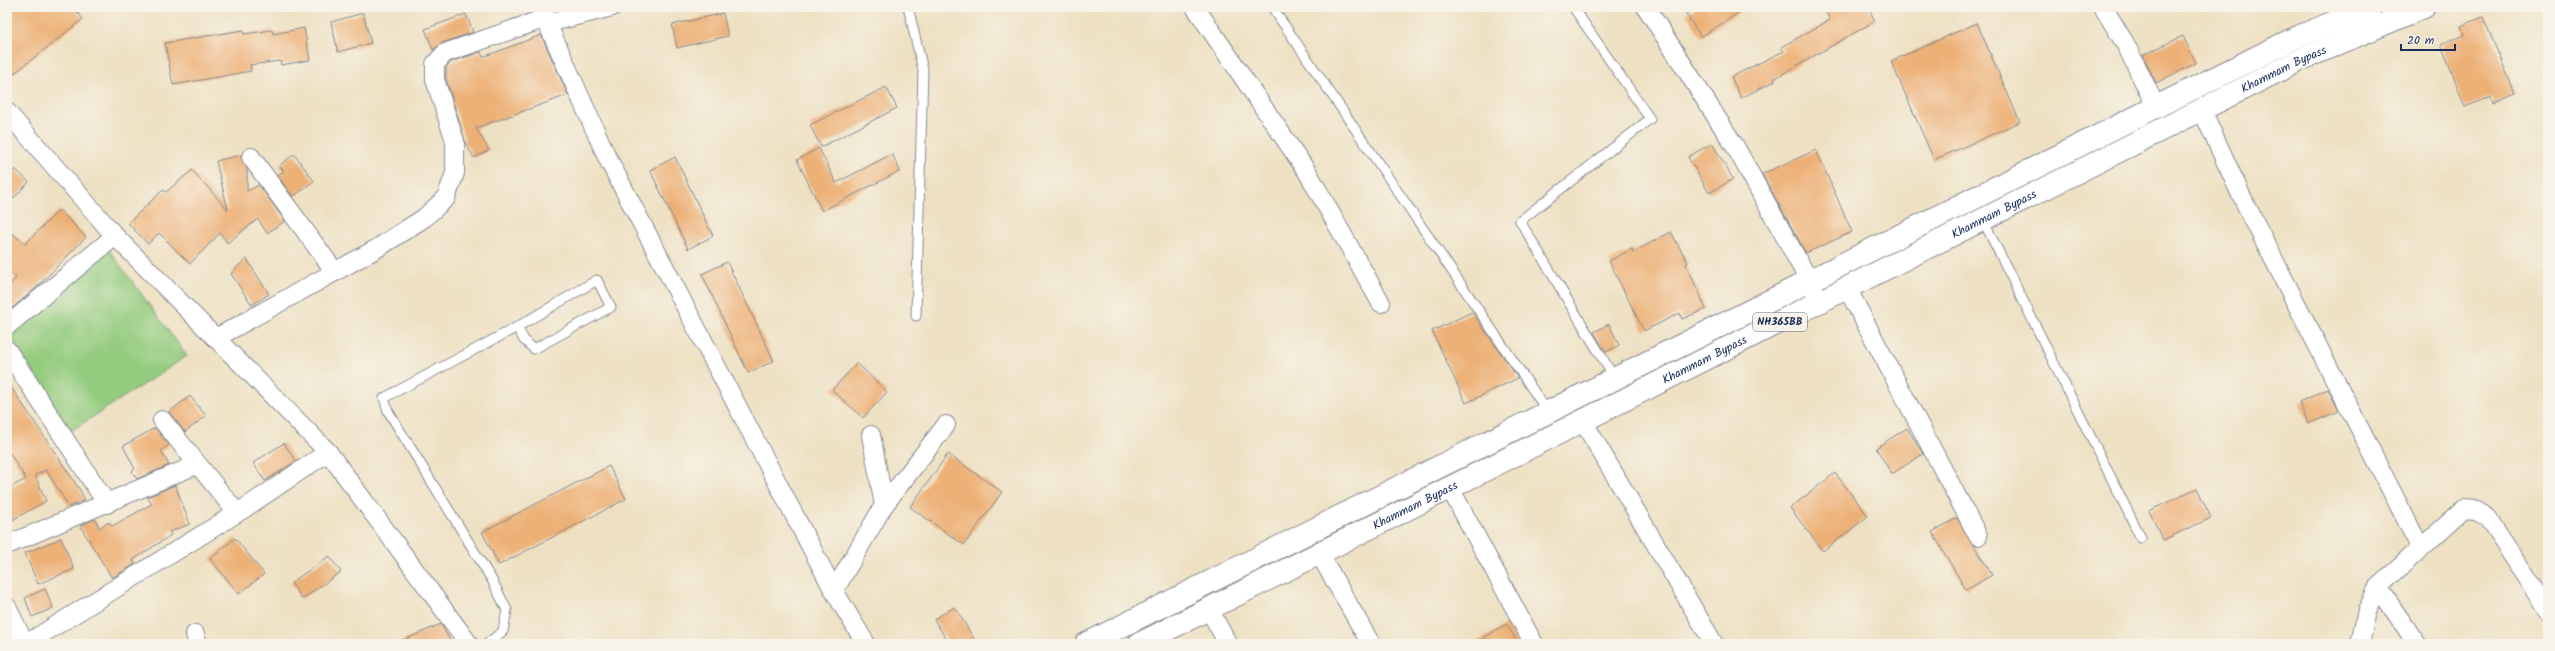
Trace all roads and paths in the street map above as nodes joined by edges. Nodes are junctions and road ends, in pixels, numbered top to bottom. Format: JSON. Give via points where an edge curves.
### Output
{"nodes":[{"id":1,"x":612,"y":7,"type":"edge"},
{"id":2,"x":908,"y":7,"type":"edge"},
{"id":3,"x":1194,"y":7,"type":"edge"},
{"id":4,"x":1272,"y":7,"type":"edge"},
{"id":5,"x":1573,"y":7,"type":"edge"},
{"id":6,"x":1646,"y":7,"type":"edge"},
{"id":7,"x":2103,"y":7,"type":"edge"},
{"id":8,"x":2371,"y":7,"type":"edge"},
{"id":9,"x":2424,"y":7,"type":"edge"},
{"id":10,"x":545,"y":16,"type":"edge"},
{"id":11,"x":2156,"y":107,"type":"junction"},
{"id":12,"x":2202,"y":110,"type":"junction"},
{"id":13,"x":7,"y":112,"type":"edge"},
{"id":14,"x":251,"y":157,"type":"dead end"},
{"id":15,"x":1983,"y":220,"type":"junction"},
{"id":16,"x":116,"y":236,"type":"junction"},
{"id":17,"x":335,"y":272,"type":"junction"},
{"id":18,"x":1808,"y":281,"type":"junction"},
{"id":19,"x":1847,"y":288,"type":"junction"},
{"id":20,"x":1822,"y":301,"type":"junction"},
{"id":21,"x":1381,"y":302,"type":"dead end"},
{"id":22,"x":916,"y":316,"type":"dead end"},
{"id":23,"x":7,"y":326,"type":"edge"},
{"id":24,"x":517,"y":327,"type":"junction"},
{"id":25,"x":216,"y":338,"type":"junction"},
{"id":26,"x":7,"y":350,"type":"edge"},
{"id":27,"x":1615,"y":379,"type":"junction"},
{"id":28,"x":1548,"y":412,"type":"junction"},
{"id":29,"x":162,"y":420,"type":"dead end"},
{"id":30,"x":1583,"y":421,"type":"junction"},
{"id":31,"x":946,"y":425,"type":"dead end"},
{"id":32,"x":871,"y":435,"type":"dead end"},
{"id":33,"x":328,"y":452,"type":"junction"},
{"id":34,"x":1453,"y":460,"type":"junction"},
{"id":35,"x":196,"y":465,"type":"junction"},
{"id":36,"x":1456,"y":485,"type":"junction"},
{"id":37,"x":107,"y":504,"type":"junction"},
{"id":38,"x":884,"y":505,"type":"junction"},
{"id":39,"x":237,"y":513,"type":"junction"},
{"id":40,"x":1978,"y":536,"type":"dead end"},
{"id":41,"x":2141,"y":538,"type":"dead end"},
{"id":42,"x":7,"y":545,"type":"edge"},
{"id":43,"x":2420,"y":547,"type":"junction"},
{"id":44,"x":1319,"y":553,"type":"junction"},
{"id":45,"x":2378,"y":588,"type":"junction"},
{"id":46,"x":834,"y":591,"type":"junction"},
{"id":47,"x":2546,"y":601,"type":"edge"},
{"id":48,"x":7,"y":607,"type":"edge"},
{"id":49,"x":1209,"y":609,"type":"junction"},
{"id":50,"x":33,"y":642,"type":"edge"},
{"id":51,"x":1150,"y":642,"type":"edge"},
{"id":52,"x":469,"y":644,"type":"edge"},
{"id":53,"x":487,"y":644,"type":"edge"},
{"id":54,"x":866,"y":644,"type":"edge"},
{"id":55,"x":1086,"y":644,"type":"edge"},
{"id":56,"x":1228,"y":644,"type":"edge"},
{"id":57,"x":1371,"y":644,"type":"edge"},
{"id":58,"x":1534,"y":644,"type":"edge"},
{"id":59,"x":1714,"y":644,"type":"edge"},
{"id":60,"x":2360,"y":644,"type":"edge"},
{"id":61,"x":2417,"y":644,"type":"edge"}],
"edges":[{"from":1,"to":10,"type":"street"},
{"from":2,"to":22,"type":"lane","via":[[923,70]]},
{"from":3,"to":21,"type":"street","via":[[1308,174]]},
{"from":4,"to":28,"type":"lane"},
{"from":5,"to":27,"type":"lane","via":[[1650,119],[1520,221]]},
{"from":6,"to":18,"type":"street","via":[[1736,148]]},
{"from":7,"to":11,"type":"street","via":[[2126,45]]},
{"from":8,"to":11,"type":"highway","name":"Khammam Bypass","number":"NH365BB","via":[[2293,40]]},
{"from":9,"to":12,"type":"highway","name":"Khammam Bypass","number":"NH365BB","via":[[2300,60]]},
{"from":10,"to":17,"type":"street","via":[[445,53],[435,64],[435,80],[455,141],[455,173],[446,198],[424,218]]},
{"from":10,"to":46,"type":"street","via":[[607,157]]},
{"from":11,"to":18,"type":"highway","name":"Khammam Bypass","number":"NH365BB"},
{"from":12,"to":15,"type":"highway","name":"Khammam Bypass","number":"NH365BB"},
{"from":12,"to":43,"type":"street","via":[[2242,195]]},
{"from":13,"to":16,"type":"street"},
{"from":14,"to":17,"type":"street"},
{"from":15,"to":19,"type":"highway","name":"Khammam Bypass","number":"NH365BB"},
{"from":15,"to":41,"type":"lane"},
{"from":16,"to":23,"type":"street"},
{"from":16,"to":25,"type":"street"},
{"from":17,"to":25,"type":"street"},
{"from":18,"to":20,"type":"street"},
{"from":18,"to":27,"type":"highway","name":"Khammam Bypass","number":"NH365BB"},
{"from":19,"to":20,"type":"highway","name":"Khammam Bypass","number":"NH365BB"},
{"from":19,"to":40,"type":"street"},
{"from":20,"to":30,"type":"highway","name":"Khammam Bypass","number":"NH365BB"},
{"from":24,"to":24,"type":"lane","via":[[597,280],[611,307],[534,349],[524,340]]},
{"from":24,"to":53,"type":"lane","via":[[384,398],[388,411],[492,580],[506,610],[503,630]]},
{"from":25,"to":33,"type":"street"},
{"from":26,"to":37,"type":"street"},
{"from":27,"to":28,"type":"highway","name":"Khammam Bypass","number":"NH365BB"},
{"from":28,"to":34,"type":"highway","name":"Khammam Bypass","number":"NH365BB"},
{"from":29,"to":35,"type":"street"},
{"from":30,"to":36,"type":"highway","name":"Khammam Bypass","number":"NH365BB"},
{"from":30,"to":59,"type":"street"},
{"from":31,"to":38,"type":"street"},
{"from":32,"to":38,"type":"street"},
{"from":33,"to":39,"type":"street"},
{"from":33,"to":52,"type":"street"},
{"from":34,"to":36,"type":"highway"},
{"from":34,"to":55,"type":"highway","name":"Khammam Bypass","number":"NH365BB"},
{"from":35,"to":37,"type":"street"},
{"from":35,"to":39,"type":"street"},
{"from":36,"to":44,"type":"highway","name":"Khammam Bypass","number":"NH365BB"},
{"from":36,"to":58,"type":"street"},
{"from":37,"to":42,"type":"street"},
{"from":38,"to":46,"type":"street"},
{"from":39,"to":50,"type":"street"},
{"from":43,"to":45,"type":"street"},
{"from":43,"to":47,"type":"street","via":[[2464,509],[2477,510],[2488,519]]},
{"from":44,"to":49,"type":"highway","name":"Khammam Bypass","number":"NH365BB"},
{"from":44,"to":57,"type":"street"},
{"from":45,"to":60,"type":"street","via":[[2367,611]]},
{"from":45,"to":61,"type":"street"},
{"from":46,"to":54,"type":"street"},
{"from":48,"to":50,"type":"street"},
{"from":49,"to":51,"type":"highway","name":"Khammam Bypass","number":"NH365BB"},
{"from":49,"to":56,"type":"street"}]}
